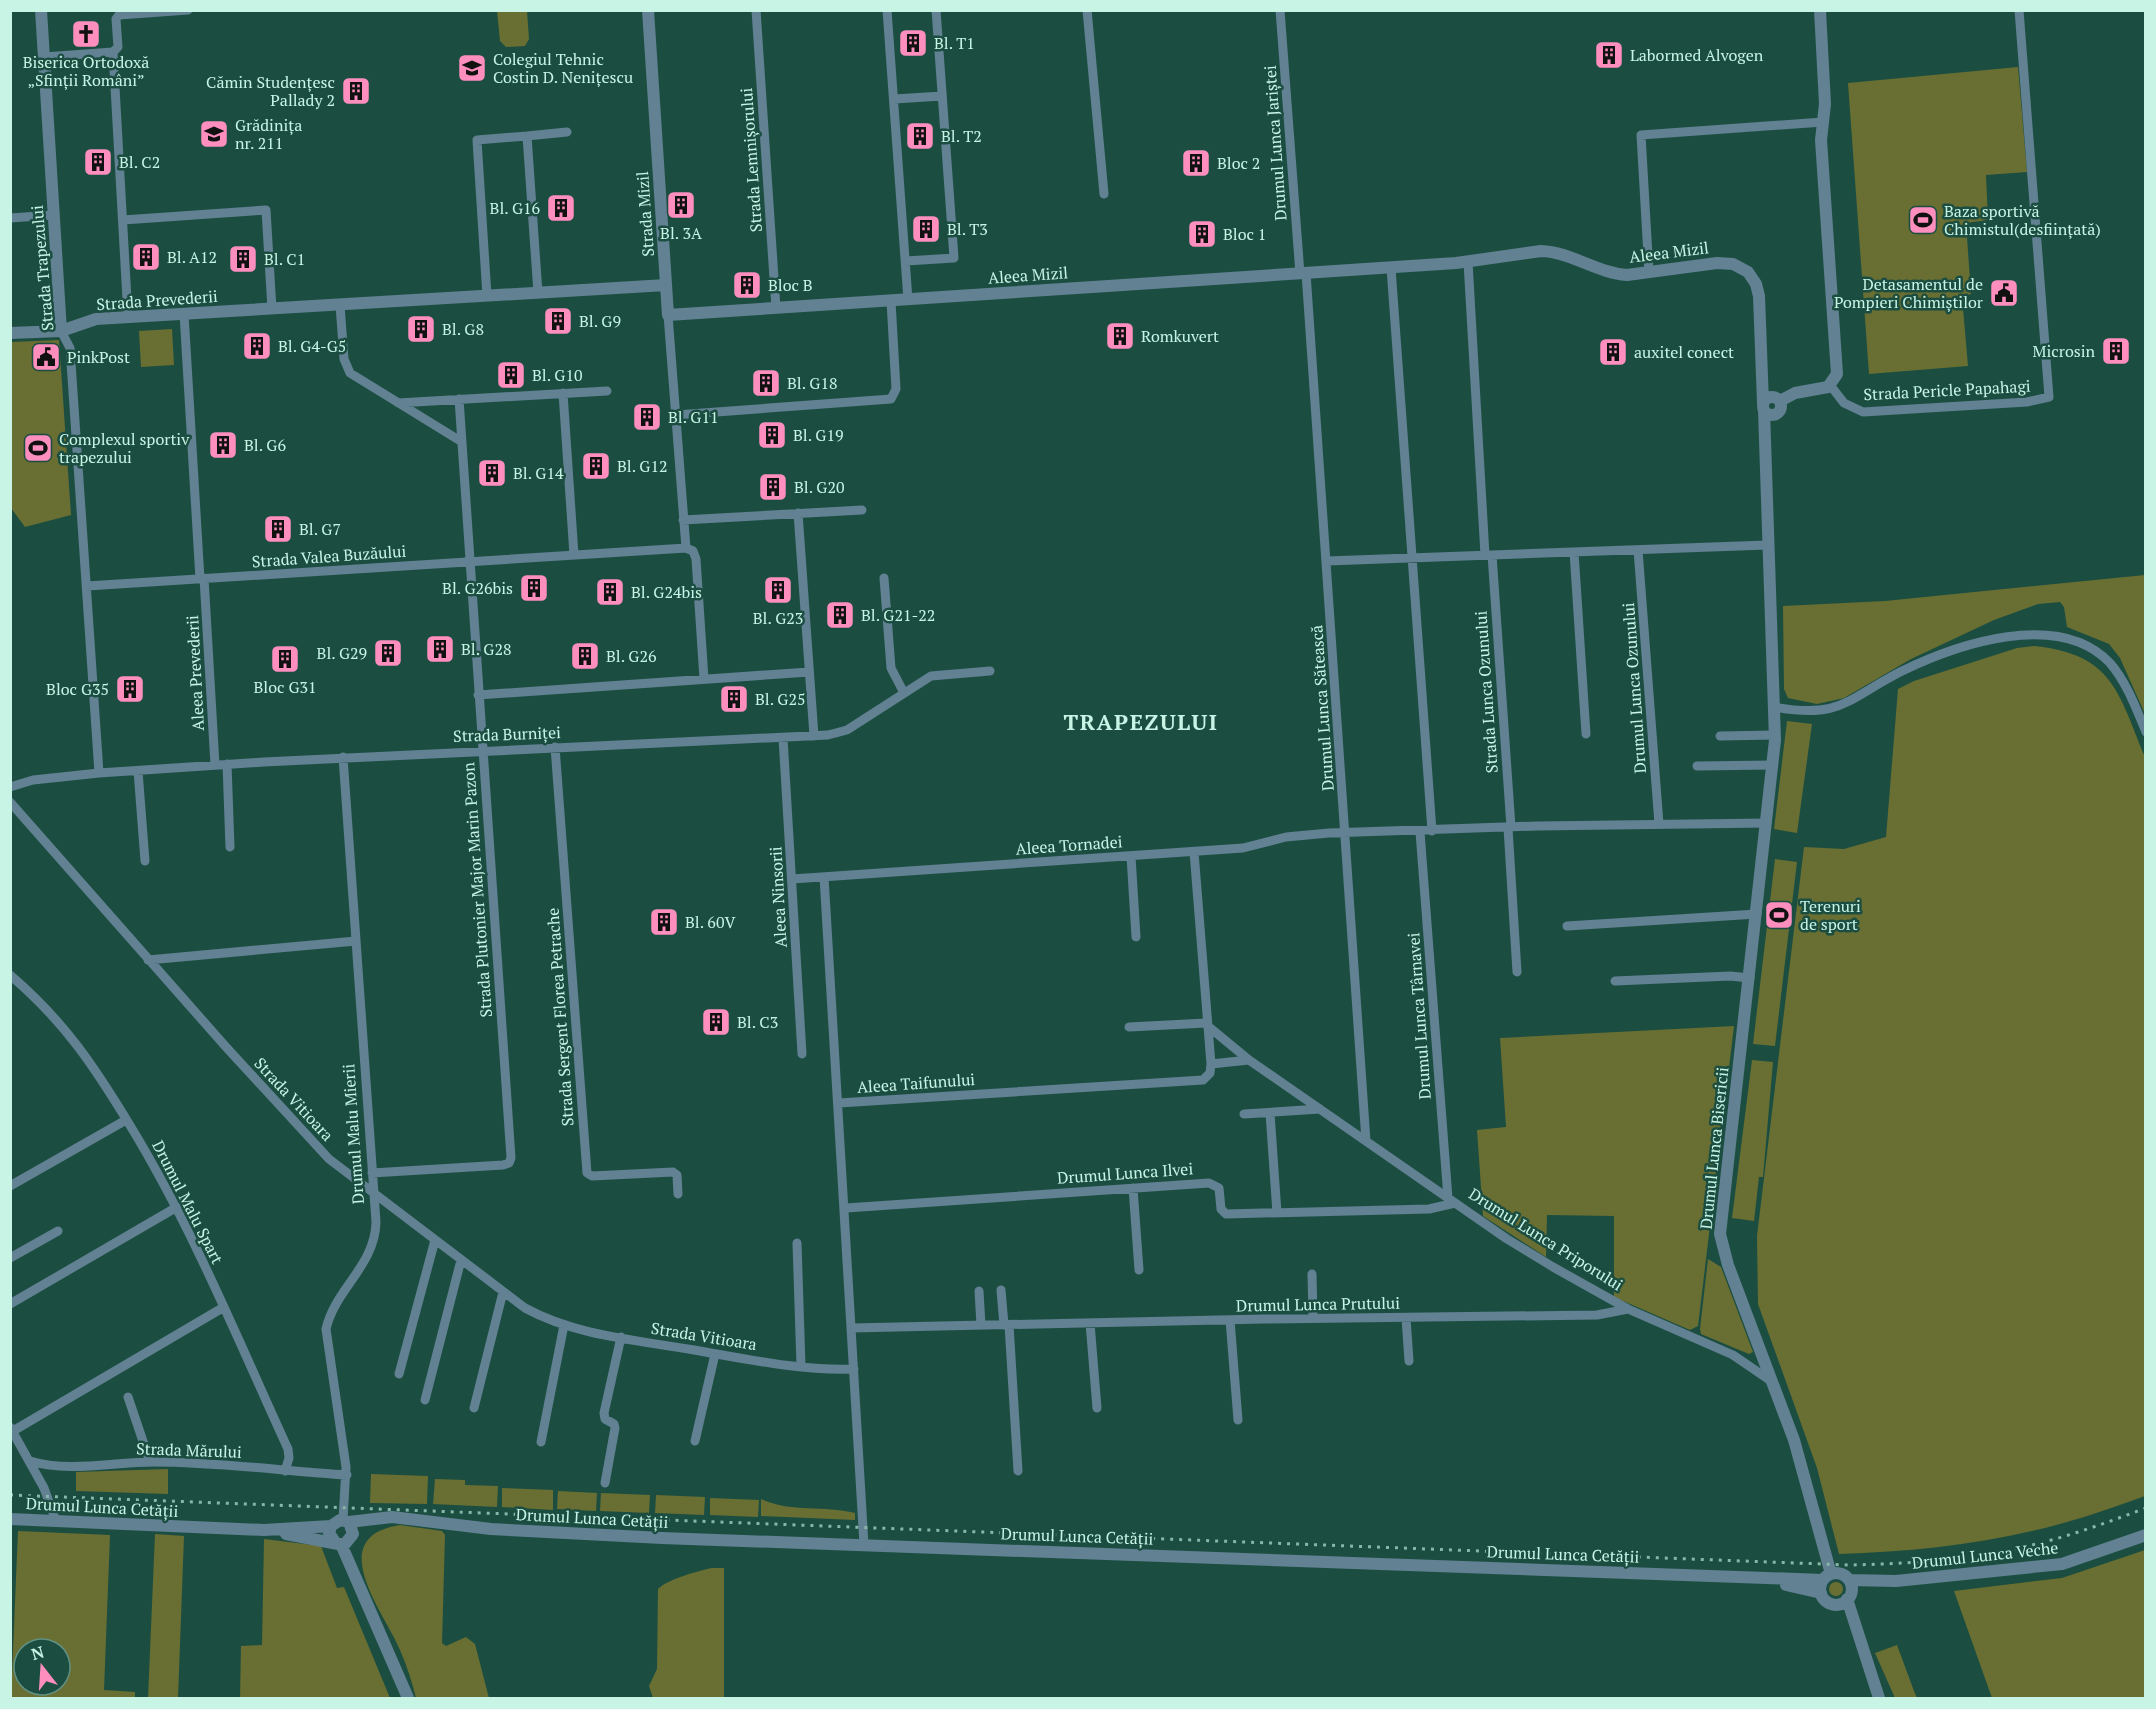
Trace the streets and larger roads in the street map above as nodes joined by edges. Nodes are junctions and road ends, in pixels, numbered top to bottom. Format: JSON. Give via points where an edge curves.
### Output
{"nodes":[{"id":1,"x":41,"y":10,"type":"edge"},
{"id":2,"x":188,"y":10,"type":"edge"},
{"id":3,"x":648,"y":10,"type":"edge"},
{"id":4,"x":756,"y":10,"type":"edge"},
{"id":5,"x":888,"y":10,"type":"edge"},
{"id":6,"x":936,"y":10,"type":"edge"},
{"id":7,"x":1087,"y":10,"type":"edge"},
{"id":8,"x":1280,"y":10,"type":"edge"},
{"id":9,"x":1820,"y":10,"type":"edge"},
{"id":10,"x":2019,"y":10,"type":"edge"},
{"id":11,"x":113,"y":52,"type":"junction"},
{"id":12,"x":44,"y":57,"type":"junction"},
{"id":13,"x":942,"y":96,"type":"junction"},
{"id":14,"x":894,"y":99,"type":"junction"},
{"id":15,"x":1823,"y":122,"type":"junction"},
{"id":16,"x":567,"y":132,"type":"dead end"},
{"id":17,"x":527,"y":136,"type":"junction"},
{"id":18,"x":1104,"y":194,"type":"dead end"},
{"id":19,"x":54,"y":215,"type":"junction"},
{"id":20,"x":10,"y":218,"type":"edge"},
{"id":21,"x":123,"y":220,"type":"junction"},
{"id":22,"x":906,"y":261,"type":"junction"},
{"id":23,"x":1467,"y":262,"type":"junction"},
{"id":24,"x":1391,"y":268,"type":"junction"},
{"id":25,"x":1303,"y":273,"type":"junction"},
{"id":26,"x":1649,"y":273,"type":"junction"},
{"id":27,"x":666,"y":285,"type":"junction"},
{"id":28,"x":538,"y":293,"type":"junction"},
{"id":29,"x":487,"y":296,"type":"junction"},
{"id":30,"x":908,"y":300,"type":"junction"},
{"id":31,"x":891,"y":301,"type":"junction"},
{"id":32,"x":340,"y":305,"type":"junction"},
{"id":33,"x":776,"y":308,"type":"junction"},
{"id":34,"x":273,"y":309,"type":"junction"},
{"id":35,"x":184,"y":314,"type":"junction"},
{"id":36,"x":668,"y":315,"type":"junction"},
{"id":37,"x":128,"y":317,"type":"junction"},
{"id":38,"x":61,"y":332,"type":"junction"},
{"id":39,"x":10,"y":333,"type":"edge"},
{"id":40,"x":1830,"y":386,"type":"junction"},
{"id":41,"x":607,"y":390,"type":"dead end"},
{"id":42,"x":563,"y":393,"type":"junction"},
{"id":43,"x":459,"y":399,"type":"junction"},
{"id":44,"x":398,"y":403,"type":"junction"},
{"id":45,"x":1764,"y":406,"type":"junction"},
{"id":46,"x":1779,"y":408,"type":"junction"},
{"id":47,"x":676,"y":415,"type":"junction"},
{"id":48,"x":462,"y":442,"type":"junction"},
{"id":49,"x":1765,"y":464,"type":"junction"},
{"id":50,"x":862,"y":510,"type":"dead end"},
{"id":51,"x":798,"y":513,"type":"junction"},
{"id":52,"x":683,"y":520,"type":"junction"},
{"id":53,"x":1767,"y":545,"type":"junction"},
{"id":54,"x":686,"y":548,"type":"junction"},
{"id":55,"x":1638,"y":550,"type":"junction"},
{"id":56,"x":1574,"y":552,"type":"junction"},
{"id":57,"x":574,"y":555,"type":"junction"},
{"id":58,"x":1488,"y":555,"type":"junction"},
{"id":59,"x":1412,"y":558,"type":"junction"},
{"id":60,"x":1327,"y":561,"type":"junction"},
{"id":61,"x":470,"y":562,"type":"junction"},
{"id":62,"x":884,"y":578,"type":"dead end"},
{"id":63,"x":202,"y":579,"type":"junction"},
{"id":64,"x":87,"y":586,"type":"junction"},
{"id":65,"x":990,"y":671,"type":"dead end"},
{"id":66,"x":810,"y":672,"type":"junction"},
{"id":67,"x":704,"y":680,"type":"junction"},
{"id":68,"x":904,"y":693,"type":"junction"},
{"id":69,"x":478,"y":695,"type":"junction"},
{"id":70,"x":1774,"y":707,"type":"junction"},
{"id":71,"x":2145,"y":732,"type":"edge"},
{"id":72,"x":1586,"y":734,"type":"dead end"},
{"id":73,"x":1720,"y":735,"type":"dead end"},
{"id":74,"x":1775,"y":735,"type":"junction"},
{"id":75,"x":814,"y":736,"type":"junction"},
{"id":76,"x":783,"y":738,"type":"junction"},
{"id":77,"x":555,"y":747,"type":"junction"},
{"id":78,"x":482,"y":750,"type":"junction"},
{"id":79,"x":343,"y":757,"type":"junction"},
{"id":80,"x":227,"y":764,"type":"junction"},
{"id":81,"x":215,"y":765,"type":"junction"},
{"id":82,"x":1773,"y":765,"type":"junction"},
{"id":83,"x":1697,"y":766,"type":"dead end"},
{"id":84,"x":138,"y":771,"type":"junction"},
{"id":85,"x":99,"y":773,"type":"junction"},
{"id":86,"x":10,"y":787,"type":"edge"},
{"id":87,"x":10,"y":802,"type":"edge"},
{"id":88,"x":1659,"y":824,"type":"junction"},
{"id":89,"x":1767,"y":824,"type":"junction"},
{"id":90,"x":1510,"y":828,"type":"junction"},
{"id":91,"x":1432,"y":831,"type":"junction"},
{"id":92,"x":1420,"y":832,"type":"junction"},
{"id":93,"x":1346,"y":833,"type":"junction"},
{"id":94,"x":230,"y":847,"type":"dead end"},
{"id":95,"x":1194,"y":852,"type":"junction"},
{"id":96,"x":1131,"y":856,"type":"junction"},
{"id":97,"x":145,"y":861,"type":"dead end"},
{"id":98,"x":824,"y":877,"type":"junction"},
{"id":99,"x":792,"y":879,"type":"junction"},
{"id":100,"x":1757,"y":914,"type":"junction"},
{"id":101,"x":1568,"y":926,"type":"dead end"},
{"id":102,"x":1136,"y":936,"type":"dead end"},
{"id":103,"x":356,"y":942,"type":"junction"},
{"id":104,"x":148,"y":960,"type":"junction"},
{"id":105,"x":1517,"y":972,"type":"dead end"},
{"id":106,"x":11,"y":975,"type":"edge"},
{"id":107,"x":1750,"y":978,"type":"junction"},
{"id":108,"x":1615,"y":981,"type":"dead end"},
{"id":109,"x":1208,"y":1025,"type":"junction"},
{"id":110,"x":1130,"y":1027,"type":"dead end"},
{"id":111,"x":802,"y":1054,"type":"dead end"},
{"id":112,"x":1249,"y":1060,"type":"junction"},
{"id":113,"x":1211,"y":1064,"type":"junction"},
{"id":114,"x":839,"y":1103,"type":"junction"},
{"id":115,"x":1320,"y":1109,"type":"junction"},
{"id":116,"x":1270,"y":1113,"type":"junction"},
{"id":117,"x":1244,"y":1114,"type":"dead end"},
{"id":118,"x":126,"y":1120,"type":"junction"},
{"id":119,"x":1366,"y":1141,"type":"junction"},
{"id":120,"x":372,"y":1173,"type":"junction"},
{"id":121,"x":10,"y":1186,"type":"edge"},
{"id":122,"x":1133,"y":1188,"type":"junction"},
{"id":123,"x":374,"y":1193,"type":"junction"},
{"id":124,"x":678,"y":1194,"type":"dead end"},
{"id":125,"x":1452,"y":1200,"type":"junction"},
{"id":126,"x":177,"y":1207,"type":"junction"},
{"id":127,"x":846,"y":1208,"type":"junction"},
{"id":128,"x":1277,"y":1213,"type":"junction"},
{"id":129,"x":58,"y":1231,"type":"dead end"},
{"id":130,"x":435,"y":1240,"type":"junction"},
{"id":131,"x":797,"y":1243,"type":"dead end"},
{"id":132,"x":10,"y":1258,"type":"edge"},
{"id":133,"x":461,"y":1260,"type":"junction"},
{"id":134,"x":1139,"y":1270,"type":"dead end"},
{"id":135,"x":1312,"y":1274,"type":"dead end"},
{"id":136,"x":1001,"y":1290,"type":"dead end"},
{"id":137,"x":979,"y":1291,"type":"dead end"},
{"id":138,"x":503,"y":1292,"type":"junction"},
{"id":139,"x":10,"y":1304,"type":"edge"},
{"id":140,"x":224,"y":1307,"type":"junction"},
{"id":141,"x":1628,"y":1309,"type":"junction"},
{"id":142,"x":1313,"y":1318,"type":"junction"},
{"id":143,"x":1406,"y":1318,"type":"junction"},
{"id":144,"x":1230,"y":1320,"type":"junction"},
{"id":145,"x":1090,"y":1323,"type":"junction"},
{"id":146,"x":564,"y":1325,"type":"junction"},
{"id":147,"x":981,"y":1325,"type":"junction"},
{"id":148,"x":1006,"y":1325,"type":"junction"},
{"id":149,"x":852,"y":1328,"type":"junction"},
{"id":150,"x":621,"y":1338,"type":"junction"},
{"id":151,"x":715,"y":1354,"type":"junction"},
{"id":152,"x":1409,"y":1361,"type":"dead end"},
{"id":153,"x":801,"y":1366,"type":"junction"},
{"id":154,"x":854,"y":1369,"type":"junction"},
{"id":155,"x":399,"y":1374,"type":"dead end"},
{"id":156,"x":1774,"y":1384,"type":"junction"},
{"id":157,"x":128,"y":1397,"type":"dead end"},
{"id":158,"x":425,"y":1400,"type":"dead end"},
{"id":159,"x":474,"y":1408,"type":"dead end"},
{"id":160,"x":1097,"y":1408,"type":"dead end"},
{"id":161,"x":1238,"y":1420,"type":"dead end"},
{"id":162,"x":12,"y":1429,"type":"edge"},
{"id":163,"x":695,"y":1441,"type":"dead end"},
{"id":164,"x":541,"y":1442,"type":"dead end"},
{"id":165,"x":30,"y":1461,"type":"junction"},
{"id":166,"x":150,"y":1462,"type":"junction"},
{"id":167,"x":285,"y":1471,"type":"junction"},
{"id":168,"x":1018,"y":1471,"type":"dead end"},
{"id":169,"x":347,"y":1475,"type":"junction"},
{"id":170,"x":605,"y":1483,"type":"dead end"},
{"id":171,"x":10,"y":1519,"type":"edge"},
{"id":172,"x":56,"y":1521,"type":"junction"},
{"id":173,"x":264,"y":1530,"type":"junction"},
{"id":174,"x":345,"y":1534,"type":"junction"},
{"id":175,"x":2145,"y":1535,"type":"edge"},
{"id":176,"x":864,"y":1545,"type":"junction"},
{"id":177,"x":1825,"y":1582,"type":"junction"},
{"id":178,"x":1845,"y":1594,"type":"junction"},
{"id":179,"x":408,"y":1698,"type":"edge"},
{"id":180,"x":1879,"y":1698,"type":"edge"}],
"edges":[{"from":1,"to":12,"type":"street","name":"Strada Trapezului"},
{"from":2,"to":11,"type":"street","via":[[116,16],[118,47]]},
{"from":3,"to":27,"type":"street","name":"Strada Mizil"},
{"from":4,"to":33,"type":"street","name":"Strada Lemnișorului"},
{"from":5,"to":14,"type":"street"},
{"from":6,"to":13,"type":"street"},
{"from":7,"to":18,"type":"street"},
{"from":8,"to":25,"type":"street","name":"Drumul Lunca Jariștei"},
{"from":9,"to":15,"type":"street"},
{"from":10,"to":40,"type":"street","name":"Strada Pericle Papahagi","via":[[2049,397],[2027,402],[1863,412],[1844,403]]},
{"from":11,"to":12,"type":"street"},
{"from":11,"to":21,"type":"street"},
{"from":12,"to":19,"type":"street","name":"Strada Trapezului"},
{"from":13,"to":14,"type":"street"},
{"from":13,"to":22,"type":"street","via":[[954,258]]},
{"from":14,"to":22,"type":"street"},
{"from":15,"to":26,"type":"street","via":[[1641,135]]},
{"from":15,"to":40,"type":"street","via":[[1821,140],[1838,370]]},
{"from":16,"to":17,"type":"street"},
{"from":17,"to":28,"type":"street"},
{"from":17,"to":29,"type":"street","via":[[477,140]]},
{"from":19,"to":20,"type":"street"},
{"from":19,"to":38,"type":"street","name":"Strada Trapezului"},
{"from":21,"to":34,"type":"street","via":[[266,210]]},
{"from":21,"to":37,"type":"street"},
{"from":22,"to":30,"type":"street"},
{"from":23,"to":24,"type":"street","name":"Aleea Mizil"},
{"from":23,"to":26,"type":"street","name":"Aleea Mizil","via":[[1547,251],[1612,274]]},
{"from":23,"to":58,"type":"street","name":"Strada Lunca Ozunului"},
{"from":24,"to":25,"type":"street","name":"Aleea Mizil"},
{"from":24,"to":59,"type":"street"},
{"from":25,"to":30,"type":"street","name":"Aleea Mizil"},
{"from":25,"to":60,"type":"street","name":"Drumul Lunca Sătească"},
{"from":26,"to":45,"type":"street","name":"Aleea Mizil","via":[[1724,263],[1741,267],[1753,277],[1760,303]]},
{"from":27,"to":28,"type":"street","name":"Strada Prevederii"},
{"from":27,"to":36,"type":"street","name":"Strada Mizil"},
{"from":28,"to":29,"type":"street","name":"Strada Prevederii"},
{"from":29,"to":32,"type":"street","name":"Strada Prevederii"},
{"from":30,"to":31,"type":"street","name":"Aleea Mizil"},
{"from":31,"to":33,"type":"street","name":"Aleea Mizil"},
{"from":31,"to":47,"type":"street","via":[[896,389],[891,399]]},
{"from":32,"to":34,"type":"street","name":"Strada Prevederii"},
{"from":32,"to":44,"type":"street","via":[[344,359],[350,373]]},
{"from":33,"to":36,"type":"street","name":"Aleea Mizil"},
{"from":34,"to":35,"type":"street","name":"Strada Prevederii"},
{"from":35,"to":37,"type":"street","name":"Strada Prevederii"},
{"from":35,"to":63,"type":"street","name":"Aleea Prevederii"},
{"from":36,"to":47,"type":"street","name":"Strada Mizil"},
{"from":37,"to":38,"type":"street","name":"Strada Prevederii","via":[[92,320]]},
{"from":38,"to":39,"type":"street","name":"Strada Prevederii"},
{"from":38,"to":64,"type":"street","name":"Strada Trapezului","via":[[70,348]]},
{"from":40,"to":46,"type":"street","via":[[1795,393]]},
{"from":41,"to":42,"type":"street"},
{"from":42,"to":43,"type":"street"},
{"from":42,"to":57,"type":"street"},
{"from":43,"to":44,"type":"street"},
{"from":43,"to":48,"type":"street","name":"Strada Plutonier Major Marin Pazon"},
{"from":44,"to":48,"type":"street"},
{"from":45,"to":46,"type":"street","via":[[1772,397]]},
{"from":45,"to":49,"type":"street","name":"Aleea Mizil"},
{"from":46,"to":49,"type":"street"},
{"from":47,"to":52,"type":"street","name":"Strada Mizil"},
{"from":48,"to":61,"type":"street","name":"Strada Plutonier Major Marin Pazon"},
{"from":49,"to":53,"type":"street"},
{"from":50,"to":51,"type":"street"},
{"from":51,"to":52,"type":"street"},
{"from":51,"to":66,"type":"street"},
{"from":52,"to":54,"type":"street","name":"Strada Mizil"},
{"from":53,"to":55,"type":"street"},
{"from":53,"to":70,"type":"street","name":"Drumul Lunca Bisericii"},
{"from":54,"to":57,"type":"street","name":"Strada Valea Buzăului"},
{"from":54,"to":67,"type":"street","name":"Strada Mizil","via":[[696,559]]},
{"from":55,"to":56,"type":"street"},
{"from":55,"to":88,"type":"street","name":"Drumul Lunca Ozunului"},
{"from":56,"to":58,"type":"street"},
{"from":56,"to":72,"type":"street"},
{"from":57,"to":61,"type":"street","name":"Strada Valea Buzăului"},
{"from":58,"to":59,"type":"street"},
{"from":58,"to":90,"type":"street","name":"Strada Lunca Ozunului"},
{"from":59,"to":60,"type":"street"},
{"from":59,"to":91,"type":"street"},
{"from":60,"to":93,"type":"street","name":"Drumul Lunca Sătească"},
{"from":61,"to":63,"type":"street","name":"Strada Valea Buzăului"},
{"from":61,"to":69,"type":"street","name":"Strada Plutonier Major Marin Pazon"},
{"from":62,"to":68,"type":"street","via":[[891,668]]},
{"from":63,"to":64,"type":"street","name":"Strada Valea Buzăului"},
{"from":63,"to":81,"type":"street","name":"Aleea Prevederii"},
{"from":64,"to":85,"type":"street","name":"Strada Trapezului"},
{"from":65,"to":68,"type":"street","name":"Strada Burniței","via":[[936,675]]},
{"from":66,"to":67,"type":"street"},
{"from":66,"to":75,"type":"street"},
{"from":67,"to":69,"type":"street"},
{"from":68,"to":75,"type":"street","name":"Strada Burniței","via":[[847,730]]},
{"from":69,"to":78,"type":"street","name":"Strada Plutonier Major Marin Pazon"},
{"from":70,"to":71,"type":"street","via":[[1832,710],[1917,665],[2004,638],[2041,634],[2078,642],[2110,664],[2124,683]]},
{"from":70,"to":74,"type":"street","name":"Drumul Lunca Bisericii"},
{"from":73,"to":74,"type":"street"},
{"from":74,"to":82,"type":"street","name":"Drumul Lunca Bisericii"},
{"from":75,"to":76,"type":"street","name":"Strada Burniței"},
{"from":76,"to":77,"type":"street","name":"Strada Burniței"},
{"from":76,"to":99,"type":"street","name":"Aleea Ninsorii"},
{"from":77,"to":78,"type":"street","name":"Strada Burniței"},
{"from":77,"to":124,"type":"street","name":"Strada Sergent Florea Petrache","via":[[587,1173],[592,1176],[673,1172],[677,1175]]},
{"from":78,"to":79,"type":"street","name":"Strada Burniței"},
{"from":78,"to":120,"type":"street","name":"Strada Plutonier Major Marin Pazon","via":[[511,1158],[503,1165]]},
{"from":79,"to":80,"type":"street","name":"Strada Burniței"},
{"from":79,"to":103,"type":"street","name":"Drumul Malu Mierii"},
{"from":80,"to":81,"type":"street","name":"Strada Burniței"},
{"from":80,"to":94,"type":"street"},
{"from":81,"to":84,"type":"street","name":"Strada Burniței"},
{"from":82,"to":83,"type":"street"},
{"from":82,"to":89,"type":"street","name":"Drumul Lunca Bisericii"},
{"from":84,"to":85,"type":"street","name":"Strada Burniței"},
{"from":84,"to":97,"type":"street"},
{"from":85,"to":86,"type":"street","name":"Strada Burniței","via":[[33,780]]},
{"from":87,"to":104,"type":"street","name":"Strada Vitioara"},
{"from":88,"to":89,"type":"street"},
{"from":88,"to":90,"type":"street"},
{"from":89,"to":100,"type":"street","name":"Drumul Lunca Bisericii"},
{"from":90,"to":91,"type":"street"},
{"from":90,"to":105,"type":"street","name":"Strada Lunca Ozunului"},
{"from":91,"to":92,"type":"street"},
{"from":92,"to":93,"type":"street"},
{"from":92,"to":125,"type":"street","name":"Drumul Lunca Târnavei"},
{"from":93,"to":95,"type":"street","name":"Aleea Tornadei","via":[[1300,835],[1254,847]]},
{"from":93,"to":119,"type":"street","name":"Drumul Lunca Sătească"},
{"from":95,"to":96,"type":"street","name":"Aleea Tornadei"},
{"from":95,"to":109,"type":"street"},
{"from":96,"to":98,"type":"street","name":"Aleea Tornadei"},
{"from":96,"to":102,"type":"street"},
{"from":98,"to":99,"type":"street","name":"Aleea Tornadei"},
{"from":98,"to":114,"type":"street","name":"Aleea Taifunului"},
{"from":99,"to":111,"type":"street","name":"Aleea Ninsorii"},
{"from":100,"to":101,"type":"street"},
{"from":100,"to":107,"type":"street","name":"Drumul Lunca Bisericii"},
{"from":103,"to":104,"type":"street"},
{"from":103,"to":120,"type":"street","name":"Drumul Malu Mierii"},
{"from":104,"to":123,"type":"street","name":"Strada Vitioara","via":[[321,1151]]},
{"from":106,"to":118,"type":"street","name":"Drumul Malu Spart","via":[[76,1041]]},
{"from":107,"to":108,"type":"street"},
{"from":107,"to":156,"type":"street","name":"Drumul Lunca Bisericii","via":[[1720,1234]]},
{"from":109,"to":110,"type":"street"},
{"from":109,"to":112,"type":"street","name":"Drumul Lunca Priporului"},
{"from":109,"to":113,"type":"street"},
{"from":112,"to":113,"type":"street"},
{"from":112,"to":115,"type":"street","name":"Drumul Lunca Priporului"},
{"from":113,"to":114,"type":"street","name":"Aleea Taifunului","via":[[1210,1073],[1203,1080]]},
{"from":114,"to":127,"type":"street"},
{"from":115,"to":116,"type":"street"},
{"from":115,"to":119,"type":"street","name":"Drumul Lunca Priporului"},
{"from":116,"to":117,"type":"street"},
{"from":116,"to":128,"type":"street"},
{"from":118,"to":121,"type":"street"},
{"from":118,"to":126,"type":"street","name":"Drumul Malu Spart"},
{"from":119,"to":125,"type":"street","name":"Drumul Lunca Priporului"},
{"from":120,"to":123,"type":"street","name":"Drumul Malu Mierii"},
{"from":122,"to":127,"type":"street","name":"Drumul Lunca Ilvei"},
{"from":122,"to":128,"type":"street","name":"Drumul Lunca Ilvei","via":[[1209,1183],[1219,1188],[1224,1213]]},
{"from":122,"to":134,"type":"street"},
{"from":123,"to":130,"type":"street","name":"Strada Vitioara"},
{"from":123,"to":169,"type":"street","name":"Drumul Malu Mierii","via":[[376,1233],[371,1252],[331,1313],[326,1329]]},
{"from":125,"to":128,"type":"street","name":"Drumul Lunca Ilvei","via":[[1422,1210]]},
{"from":125,"to":141,"type":"street","name":"Drumul Lunca Priporului","via":[[1553,1267]]},
{"from":126,"to":139,"type":"street"},
{"from":126,"to":140,"type":"street","name":"Drumul Malu Spart"},
{"from":127,"to":149,"type":"street"},
{"from":129,"to":132,"type":"street"},
{"from":130,"to":133,"type":"street","name":"Strada Vitioara"},
{"from":130,"to":155,"type":"street"},
{"from":131,"to":153,"type":"street"},
{"from":133,"to":138,"type":"street","name":"Strada Vitioara"},
{"from":133,"to":158,"type":"street"},
{"from":135,"to":142,"type":"street"},
{"from":136,"to":148,"type":"street"},
{"from":137,"to":147,"type":"street"},
{"from":138,"to":146,"type":"street","name":"Strada Vitioara","via":[[538,1315]]},
{"from":138,"to":159,"type":"street"},
{"from":140,"to":162,"type":"street"},
{"from":140,"to":167,"type":"street","name":"Drumul Malu Spart","via":[[288,1449]]},
{"from":141,"to":143,"type":"street","name":"Drumul Lunca Prutului","via":[[1597,1315]]},
{"from":141,"to":156,"type":"street","name":"Drumul Lunca Priporului","via":[[1733,1355]]},
{"from":142,"to":143,"type":"street","name":"Drumul Lunca Prutului"},
{"from":142,"to":144,"type":"street","name":"Drumul Lunca Prutului"},
{"from":143,"to":152,"type":"street"},
{"from":144,"to":145,"type":"street","name":"Drumul Lunca Prutului"},
{"from":144,"to":161,"type":"street"},
{"from":145,"to":148,"type":"street","name":"Drumul Lunca Prutului"},
{"from":145,"to":160,"type":"street"},
{"from":146,"to":150,"type":"street","name":"Strada Vitioara"},
{"from":146,"to":164,"type":"street"},
{"from":147,"to":148,"type":"street","name":"Drumul Lunca Prutului"},
{"from":147,"to":149,"type":"street","name":"Drumul Lunca Prutului"},
{"from":148,"to":168,"type":"street"},
{"from":149,"to":154,"type":"street"},
{"from":150,"to":151,"type":"street","name":"Strada Vitioara"},
{"from":150,"to":170,"type":"street","via":[[604,1413],[615,1428]]},
{"from":151,"to":153,"type":"street","name":"Strada Vitioara"},
{"from":151,"to":163,"type":"street"},
{"from":153,"to":154,"type":"street","name":"Strada Vitioara"},
{"from":154,"to":176,"type":"street"},
{"from":156,"to":177,"type":"street","via":[[1802,1465]]},
{"from":157,"to":166,"type":"street"},
{"from":162,"to":165,"type":"street"},
{"from":165,"to":166,"type":"street","name":"Strada Mărului","via":[[59,1466]]},
{"from":165,"to":172,"type":"street"},
{"from":166,"to":167,"type":"street","name":"Strada Mărului"},
{"from":167,"to":169,"type":"street","name":"Strada Mărului"},
{"from":169,"to":174,"type":"street","name":"Drumul Malu Mierii"},
{"from":171,"to":172,"type":"street","name":"Drumul Lunca Cetății"},
{"from":172,"to":173,"type":"street","name":"Drumul Lunca Cetății"},
{"from":173,"to":174,"type":"street","name":"Drumul Lunca Cetății"},
{"from":173,"to":174,"type":"street","name":"Drumul Lunca Cetății","via":[[331,1526]]},
{"from":174,"to":176,"type":"street","name":"Drumul Lunca Cetății","via":[[392,1517],[558,1533]]},
{"from":174,"to":179,"type":"street","via":[[363,1598]]},
{"from":175,"to":178,"type":"street","name":"Drumul Lunca Veche","via":[[2061,1564],[1896,1581]]},
{"from":176,"to":177,"type":"street","name":"Drumul Lunca Cetății"},
{"from":177,"to":178,"type":"street","name":"Drumul Lunca Veche","via":[[1841,1574]]},
{"from":177,"to":178,"type":"street","via":[[1827,1602]]},
{"from":178,"to":180,"type":"street"}]}
